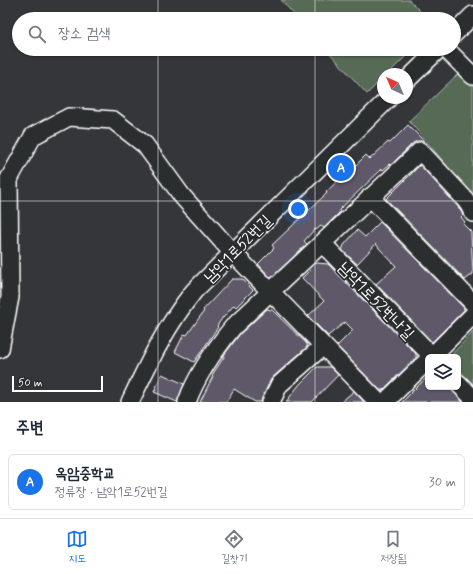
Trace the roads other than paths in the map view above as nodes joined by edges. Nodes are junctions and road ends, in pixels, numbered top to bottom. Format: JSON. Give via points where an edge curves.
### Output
{"nodes":[{"id":1,"x":473,"y":16,"type":"edge"},
{"id":2,"x":461,"y":27,"type":"edge"},
{"id":3,"x":432,"y":56,"type":"edge"},
{"id":4,"x":453,"y":56,"type":"edge"},
{"id":5,"x":413,"y":74,"type":"edge"},
{"id":6,"x":473,"y":76,"type":"edge"},
{"id":7,"x":383,"y":104,"type":"edge"},
{"id":8,"x":370,"y":197,"type":"junction"},
{"id":9,"x":473,"y":213,"type":"edge"},
{"id":10,"x":322,"y":243,"type":"junction"},
{"id":11,"x":232,"y":252,"type":"junction"},
{"id":12,"x":270,"y":291,"type":"junction"},
{"id":13,"x":473,"y":303,"type":"edge"},
{"id":14,"x":473,"y":315,"type":"edge"},
{"id":15,"x":323,"y":346,"type":"junction"},
{"id":16,"x":0,"y":349,"type":"edge"},
{"id":17,"x":428,"y":354,"type":"edge"},
{"id":18,"x":434,"y":354,"type":"edge"},
{"id":19,"x":425,"y":363,"type":"edge"},
{"id":20,"x":461,"y":386,"type":"edge"},
{"id":21,"x":473,"y":398,"type":"edge"},
{"id":22,"x":130,"y":402,"type":"edge"},
{"id":23,"x":188,"y":402,"type":"edge"},
{"id":24,"x":272,"y":402,"type":"edge"},
{"id":25,"x":378,"y":402,"type":"edge"},
{"id":26,"x":385,"y":402,"type":"edge"}],
"edges":[{"from":1,"to":2,"type":"street"},
{"from":3,"to":5,"type":"street"},
{"from":4,"to":6,"type":"street"},
{"from":7,"to":11,"type":"street","name":"남악1로52번길"},
{"from":8,"to":9,"type":"street","via":[[420,151],[464,198]]},
{"from":8,"to":10,"type":"street"},
{"from":8,"to":13,"type":"street"},
{"from":10,"to":12,"type":"street"},
{"from":10,"to":17,"type":"street","name":"남악1로52번나길"},
{"from":11,"to":12,"type":"street"},
{"from":11,"to":16,"type":"street","via":[[182,196],[145,145],[113,120],[69,117],[33,136],[9,179],[10,297]]},
{"from":11,"to":22,"type":"street","name":"남악1로52번길","via":[[177,312],[153,353]]},
{"from":12,"to":15,"type":"street"},
{"from":12,"to":23,"type":"street","via":[[233,327],[214,350],[191,391]]},
{"from":14,"to":18,"type":"street"},
{"from":15,"to":24,"type":"street","via":[[279,385]]},
{"from":15,"to":25,"type":"street"},
{"from":19,"to":26,"type":"street"},
{"from":20,"to":21,"type":"street"}]}
